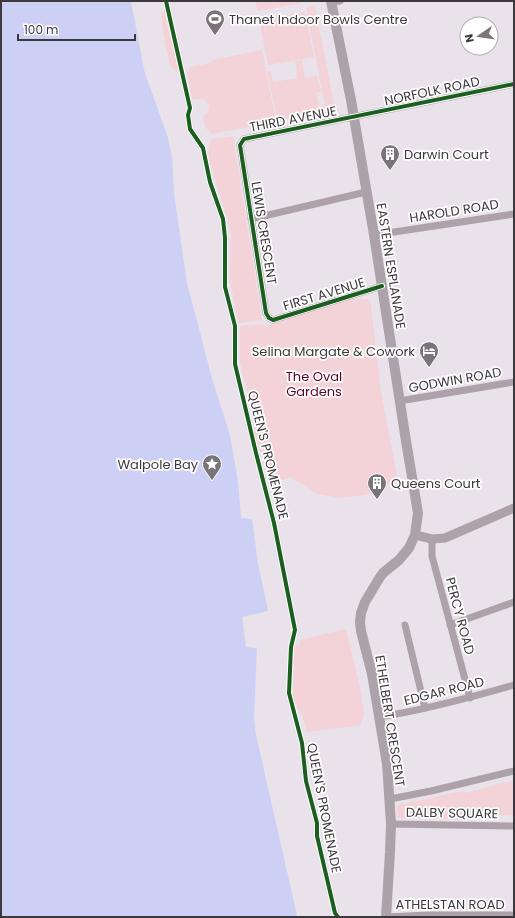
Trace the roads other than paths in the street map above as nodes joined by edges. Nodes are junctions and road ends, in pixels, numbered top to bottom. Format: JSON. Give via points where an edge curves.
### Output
{"nodes":[{"id":1,"x":334,"y":1,"type":"edge"},
{"id":2,"x":514,"y":84,"type":"edge"},
{"id":3,"x":353,"y":118,"type":"junction"},
{"id":4,"x":240,"y":145,"type":"joint"},
{"id":5,"x":366,"y":192,"type":"junction"},
{"id":6,"x":514,"y":214,"type":"edge"},
{"id":7,"x":251,"y":219,"type":"junction"},
{"id":8,"x":374,"y":235,"type":"junction"},
{"id":9,"x":382,"y":286,"type":"junction"},
{"id":10,"x":273,"y":320,"type":"joint"},
{"id":11,"x":514,"y":382,"type":"edge"},
{"id":12,"x":399,"y":401,"type":"junction"},
{"id":13,"x":514,"y":508,"type":"edge"},
{"id":14,"x":415,"y":535,"type":"junction"},
{"id":15,"x":432,"y":539,"type":"junction"},
{"id":16,"x":514,"y":602,"type":"edge"},
{"id":17,"x":450,"y":624,"type":"junction"},
{"id":18,"x":405,"y":625,"type":"dead end"},
{"id":19,"x":514,"y":685,"type":"edge"},
{"id":20,"x":470,"y":698,"type":"junction"},
{"id":21,"x":426,"y":708,"type":"junction"},
{"id":22,"x":378,"y":717,"type":"junction"},
{"id":23,"x":514,"y":771,"type":"edge"},
{"id":24,"x":390,"y":799,"type":"junction"},
{"id":25,"x":391,"y":824,"type":"junction"},
{"id":26,"x":514,"y":826,"type":"edge"},
{"id":27,"x":514,"y":915,"type":"edge"},
{"id":28,"x":386,"y":917,"type":"edge"}],
"edges":[{"from":1,"to":3,"type":"main road","name":"EASTERN ESPLANADE"},
{"from":2,"to":3,"type":"street","name":"NORFOLK ROAD"},
{"from":3,"to":4,"type":"street","name":"THIRD AVENUE","via":[[244,139]]},
{"from":3,"to":5,"type":"main road","name":"EASTERN ESPLANADE"},
{"from":4,"to":7,"type":"street","name":"LEWIS CRESCENT"},
{"from":5,"to":7,"type":"street"},
{"from":5,"to":8,"type":"main road","name":"EASTERN ESPLANADE"},
{"from":6,"to":8,"type":"street","name":"HAROLD ROAD"},
{"from":7,"to":10,"type":"street","name":"LEWIS CRESCENT","via":[[266,313]]},
{"from":8,"to":9,"type":"main road","name":"EASTERN ESPLANADE"},
{"from":9,"to":10,"type":"street","name":"FIRST AVENUE"},
{"from":9,"to":12,"type":"main road","name":"EASTERN ESPLANADE"},
{"from":11,"to":12,"type":"street","name":"GODWIN ROAD"},
{"from":12,"to":14,"type":"main road","name":"EASTERN ESPLANADE","via":[[418,513]]},
{"from":13,"to":15,"type":"street","via":[[445,538]]},
{"from":14,"to":15,"type":"street"},
{"from":14,"to":22,"type":"main road","name":"ETHELBERT CRESCENT","via":[[405,554],[383,573],[361,613],[361,631],[372,674]]},
{"from":15,"to":17,"type":"street","name":"PERCY ROAD","via":[[432,556]]},
{"from":16,"to":17,"type":"street"},
{"from":17,"to":20,"type":"street","name":"PERCY ROAD"},
{"from":18,"to":21,"type":"street"},
{"from":19,"to":20,"type":"street","name":"EDGAR ROAD"},
{"from":20,"to":21,"type":"street","name":"EDGAR ROAD"},
{"from":21,"to":22,"type":"street","name":"EDGAR ROAD"},
{"from":22,"to":24,"type":"main road","name":"ETHELBERT CRESCENT","via":[[387,764]]},
{"from":23,"to":24,"type":"street","name":"DALBY SQUARE"},
{"from":24,"to":25,"type":"main road","name":"ETHELBERT CRESCENT"},
{"from":25,"to":26,"type":"street","name":"DALBY SQUARE"},
{"from":25,"to":28,"type":"main road","name":"ETHELBERT CRESCENT"},
{"from":27,"to":28,"type":"street","name":"ATHELSTAN ROAD"}]}
